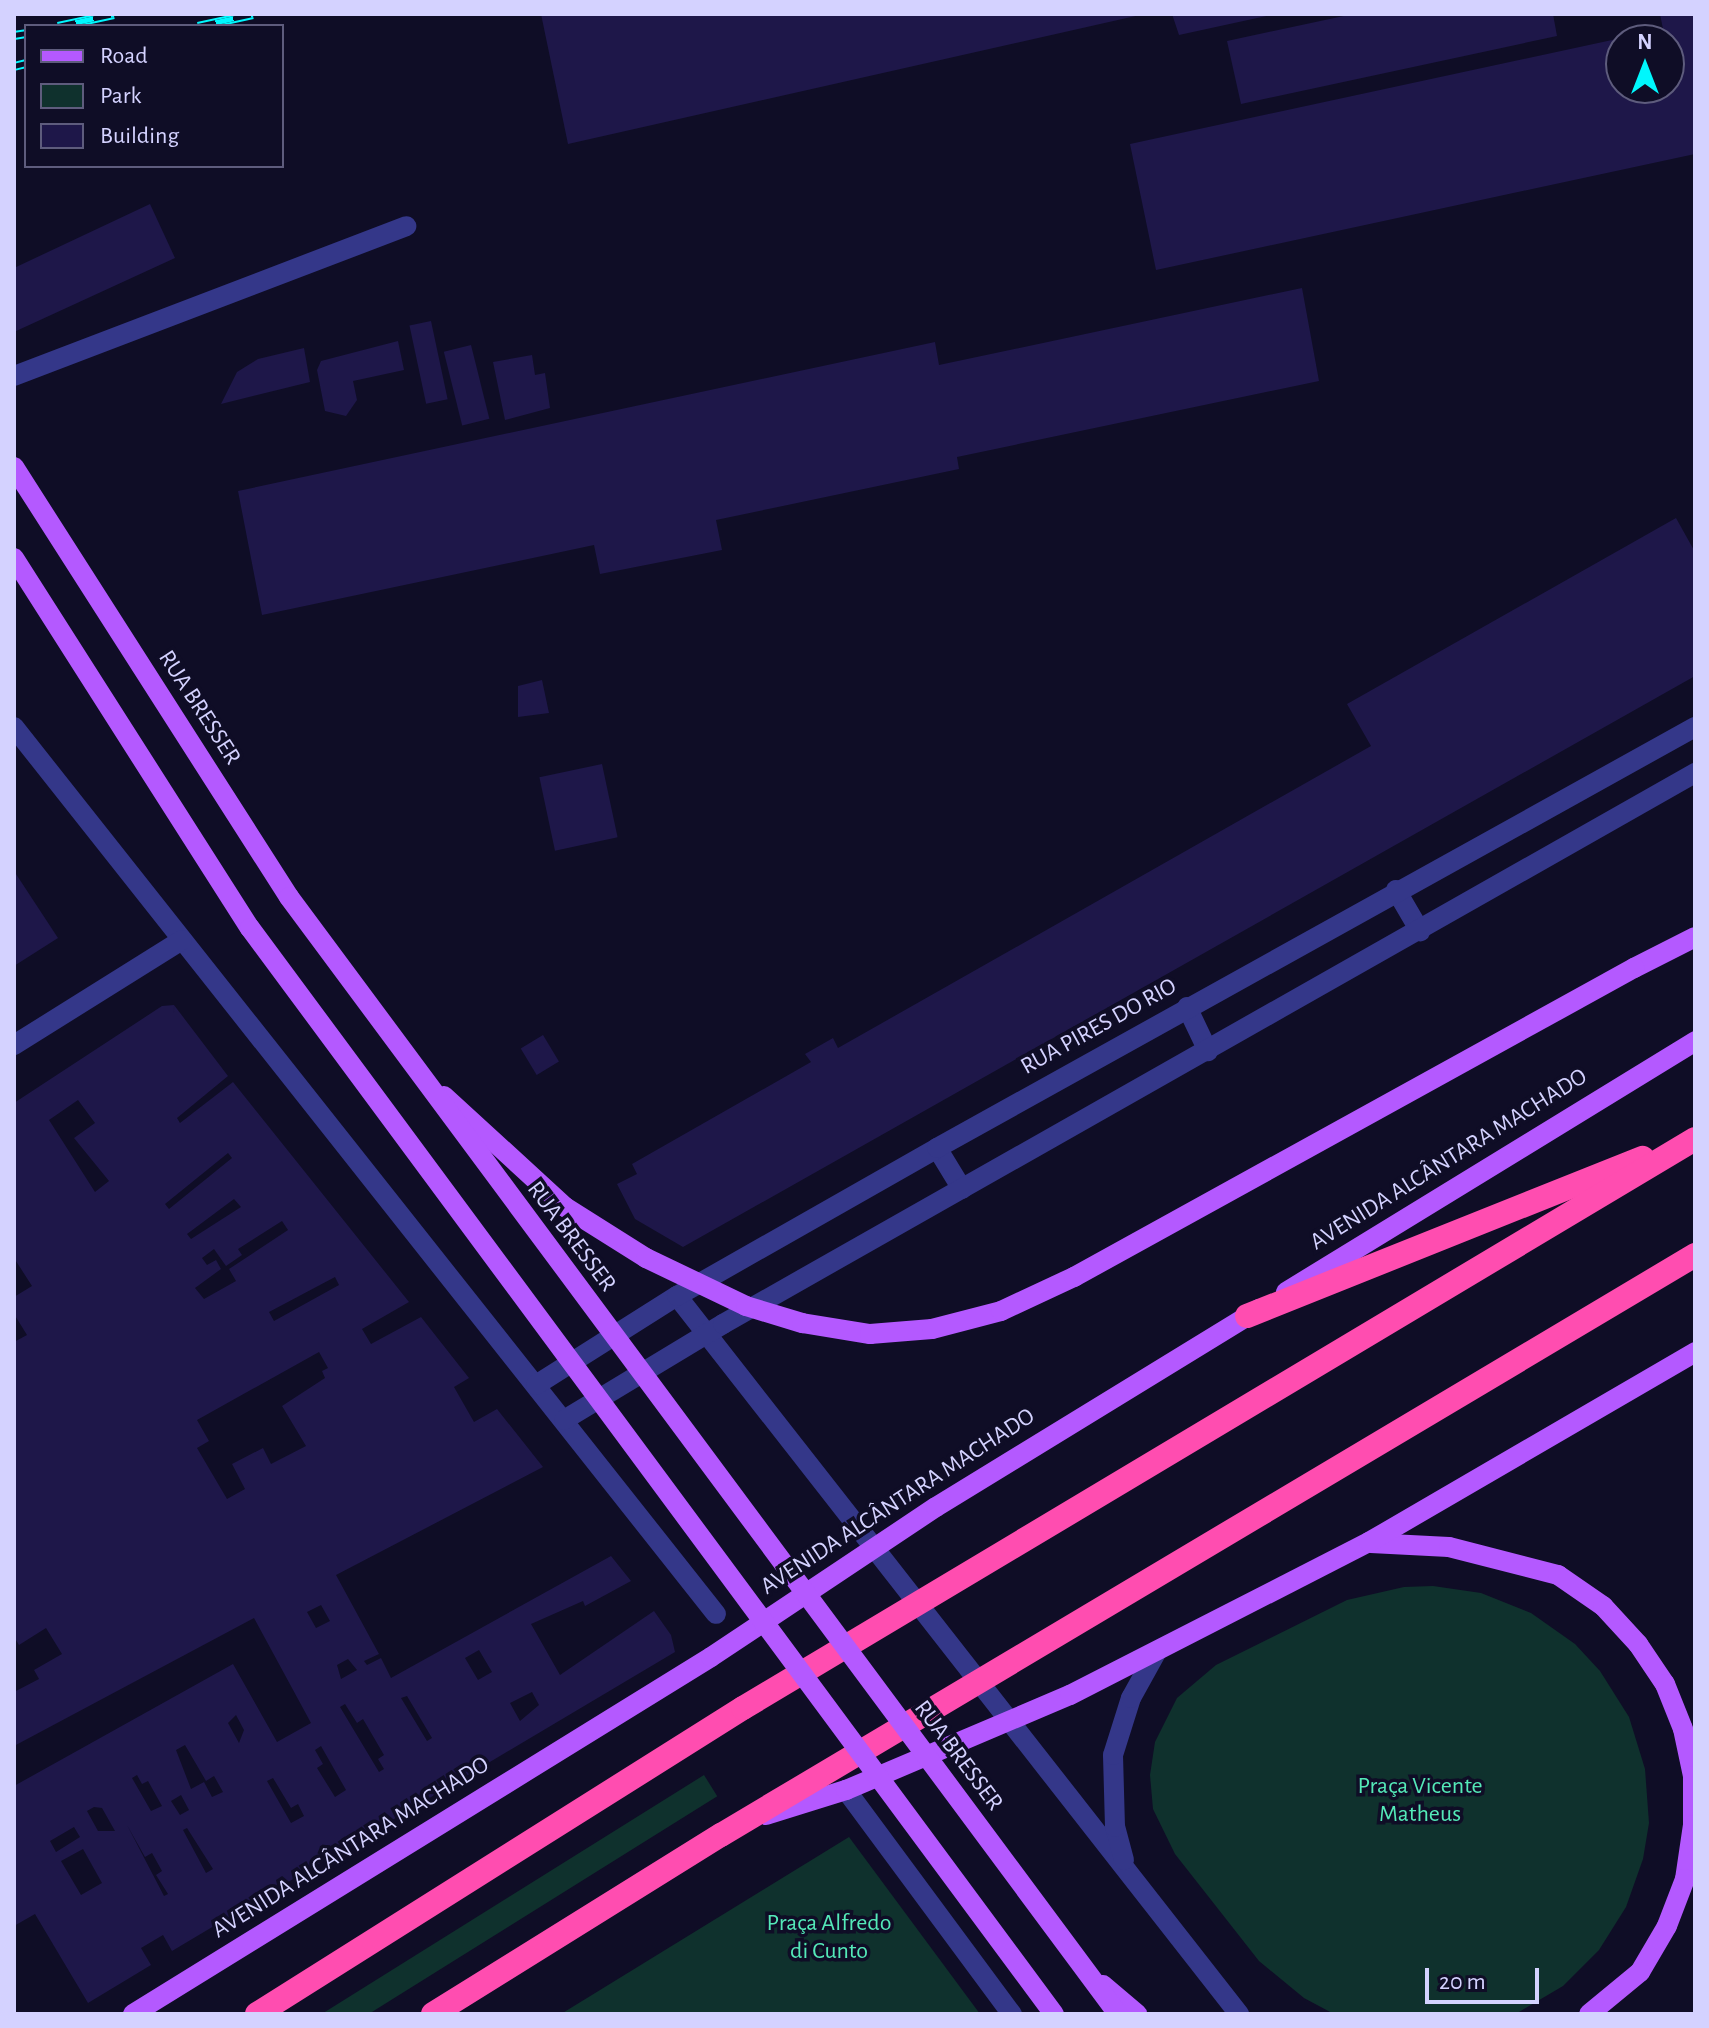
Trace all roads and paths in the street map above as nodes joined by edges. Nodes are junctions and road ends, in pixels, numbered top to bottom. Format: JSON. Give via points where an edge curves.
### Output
{"nodes":[{"id":1,"x":406,"y":226,"type":"dead end"},
{"id":2,"x":14,"y":376,"type":"edge"},
{"id":3,"x":14,"y":467,"type":"edge"},
{"id":4,"x":14,"y":558,"type":"edge"},
{"id":5,"x":14,"y":727,"type":"edge"},
{"id":6,"x":1695,"y":727,"type":"edge"},
{"id":7,"x":1695,"y":773,"type":"edge"},
{"id":8,"x":1396,"y":890,"type":"junction"},
{"id":9,"x":1420,"y":931,"type":"junction"},
{"id":10,"x":1692,"y":939,"type":"edge"},
{"id":11,"x":182,"y":940,"type":"junction"},
{"id":12,"x":1187,"y":1007,"type":"junction"},
{"id":13,"x":1695,"y":1041,"type":"edge"},
{"id":14,"x":14,"y":1045,"type":"edge"},
{"id":15,"x":1208,"y":1051,"type":"junction"},
{"id":16,"x":412,"y":1068,"type":"junction"},
{"id":17,"x":1693,"y":1141,"type":"edge"},
{"id":18,"x":937,"y":1148,"type":"junction"},
{"id":19,"x":962,"y":1189,"type":"junction"},
{"id":20,"x":1695,"y":1255,"type":"edge"},
{"id":21,"x":677,"y":1296,"type":"junction"},
{"id":22,"x":1247,"y":1316,"type":"junction"},
{"id":23,"x":704,"y":1335,"type":"junction"},
{"id":24,"x":1695,"y":1352,"type":"edge"},
{"id":25,"x":536,"y":1385,"type":"junction"},
{"id":26,"x":564,"y":1420,"type":"junction"},
{"id":27,"x":1369,"y":1542,"type":"junction"},
{"id":28,"x":873,"y":1549,"type":"junction"},
{"id":29,"x":914,"y":1604,"type":"junction"},
{"id":30,"x":716,"y":1614,"type":"dead end"},
{"id":31,"x":1157,"y":1651,"type":"junction"},
{"id":32,"x":976,"y":1682,"type":"junction"},
{"id":33,"x":1011,"y":1723,"type":"junction"},
{"id":34,"x":846,"y":1790,"type":"junction"},
{"id":35,"x":743,"y":1822,"type":"junction"},
{"id":36,"x":1126,"y":1867,"type":"junction"},
{"id":37,"x":1083,"y":1967,"type":"junction"},
{"id":38,"x":133,"y":2014,"type":"edge"},
{"id":39,"x":257,"y":2014,"type":"edge"},
{"id":40,"x":433,"y":2014,"type":"edge"},
{"id":41,"x":1012,"y":2014,"type":"edge"},
{"id":42,"x":1054,"y":2014,"type":"edge"},
{"id":43,"x":1118,"y":2014,"type":"edge"},
{"id":44,"x":1137,"y":2014,"type":"edge"},
{"id":45,"x":1239,"y":2014,"type":"edge"},
{"id":46,"x":1589,"y":2014,"type":"edge"}],
"edges":[{"from":1,"to":2,"type":"street"},
{"from":3,"to":16,"type":"main road","name":"RUA BRESSER","bridge":true,"via":[[289,897]]},
{"from":4,"to":42,"type":"main road","bridge":true,"via":[[250,928]]},
{"from":5,"to":11,"type":"street"},
{"from":6,"to":8,"type":"street","name":"RUA PIRES DO RIO"},
{"from":7,"to":9,"type":"street"},
{"from":8,"to":9,"type":"street"},
{"from":8,"to":12,"type":"street","name":"RUA PIRES DO RIO"},
{"from":9,"to":15,"type":"street"},
{"from":10,"to":16,"type":"main road","bridge":true,"via":[[1074,1277],[1001,1311],[932,1329],[870,1334],[802,1323],[746,1306],[646,1258],[565,1207]]},
{"from":11,"to":14,"type":"street"},
{"from":11,"to":25,"type":"street"},
{"from":12,"to":15,"type":"street"},
{"from":12,"to":18,"type":"street","name":"RUA PIRES DO RIO"},
{"from":13,"to":22,"type":"main road","name":"AVENIDA ALCÂNTARA MACHADO"},
{"from":15,"to":19,"type":"street"},
{"from":16,"to":37,"type":"main road","name":"RUA BRESSER","bridge":true},
{"from":17,"to":22,"type":"highway","via":[[1583,1179],[1345,1281]]},
{"from":17,"to":29,"type":"highway"},
{"from":18,"to":19,"type":"street"},
{"from":18,"to":21,"type":"street","name":"RUA PIRES DO RIO"},
{"from":19,"to":23,"type":"street"},
{"from":20,"to":32,"type":"highway"},
{"from":21,"to":23,"type":"street"},
{"from":21,"to":25,"type":"street","name":"RUA PIRES DO RIO"},
{"from":22,"to":28,"type":"main road","name":"AVENIDA ALCÂNTARA MACHADO"},
{"from":23,"to":26,"type":"street"},
{"from":23,"to":28,"type":"street"},
{"from":24,"to":27,"type":"main road"},
{"from":25,"to":26,"type":"street"},
{"from":26,"to":30,"type":"street"},
{"from":27,"to":31,"type":"main road"},
{"from":27,"to":46,"type":"main road","via":[[1449,1547],[1558,1575],[1603,1606],[1658,1674],[1683,1729],[1693,1776],[1685,1879],[1667,1926],[1640,1972]]},
{"from":28,"to":29,"type":"street"},
{"from":28,"to":38,"type":"main road","name":"AVENIDA ALCÂNTARA MACHADO","via":[[698,1665]]},
{"from":29,"to":32,"type":"street"},
{"from":29,"to":39,"type":"highway"},
{"from":31,"to":33,"type":"main road"},
{"from":31,"to":36,"type":"street","via":[[1131,1698],[1113,1755],[1115,1827]]},
{"from":32,"to":33,"type":"street"},
{"from":32,"to":35,"type":"highway"},
{"from":33,"to":34,"type":"main road"},
{"from":33,"to":36,"type":"street"},
{"from":34,"to":35,"type":"main road"},
{"from":34,"to":41,"type":"street"},
{"from":35,"to":40,"type":"highway"},
{"from":36,"to":45,"type":"street"},
{"from":37,"to":43,"type":"main road","name":"RUA BRESSER","bridge":true},
{"from":37,"to":44,"type":"main road","bridge":true}]}
